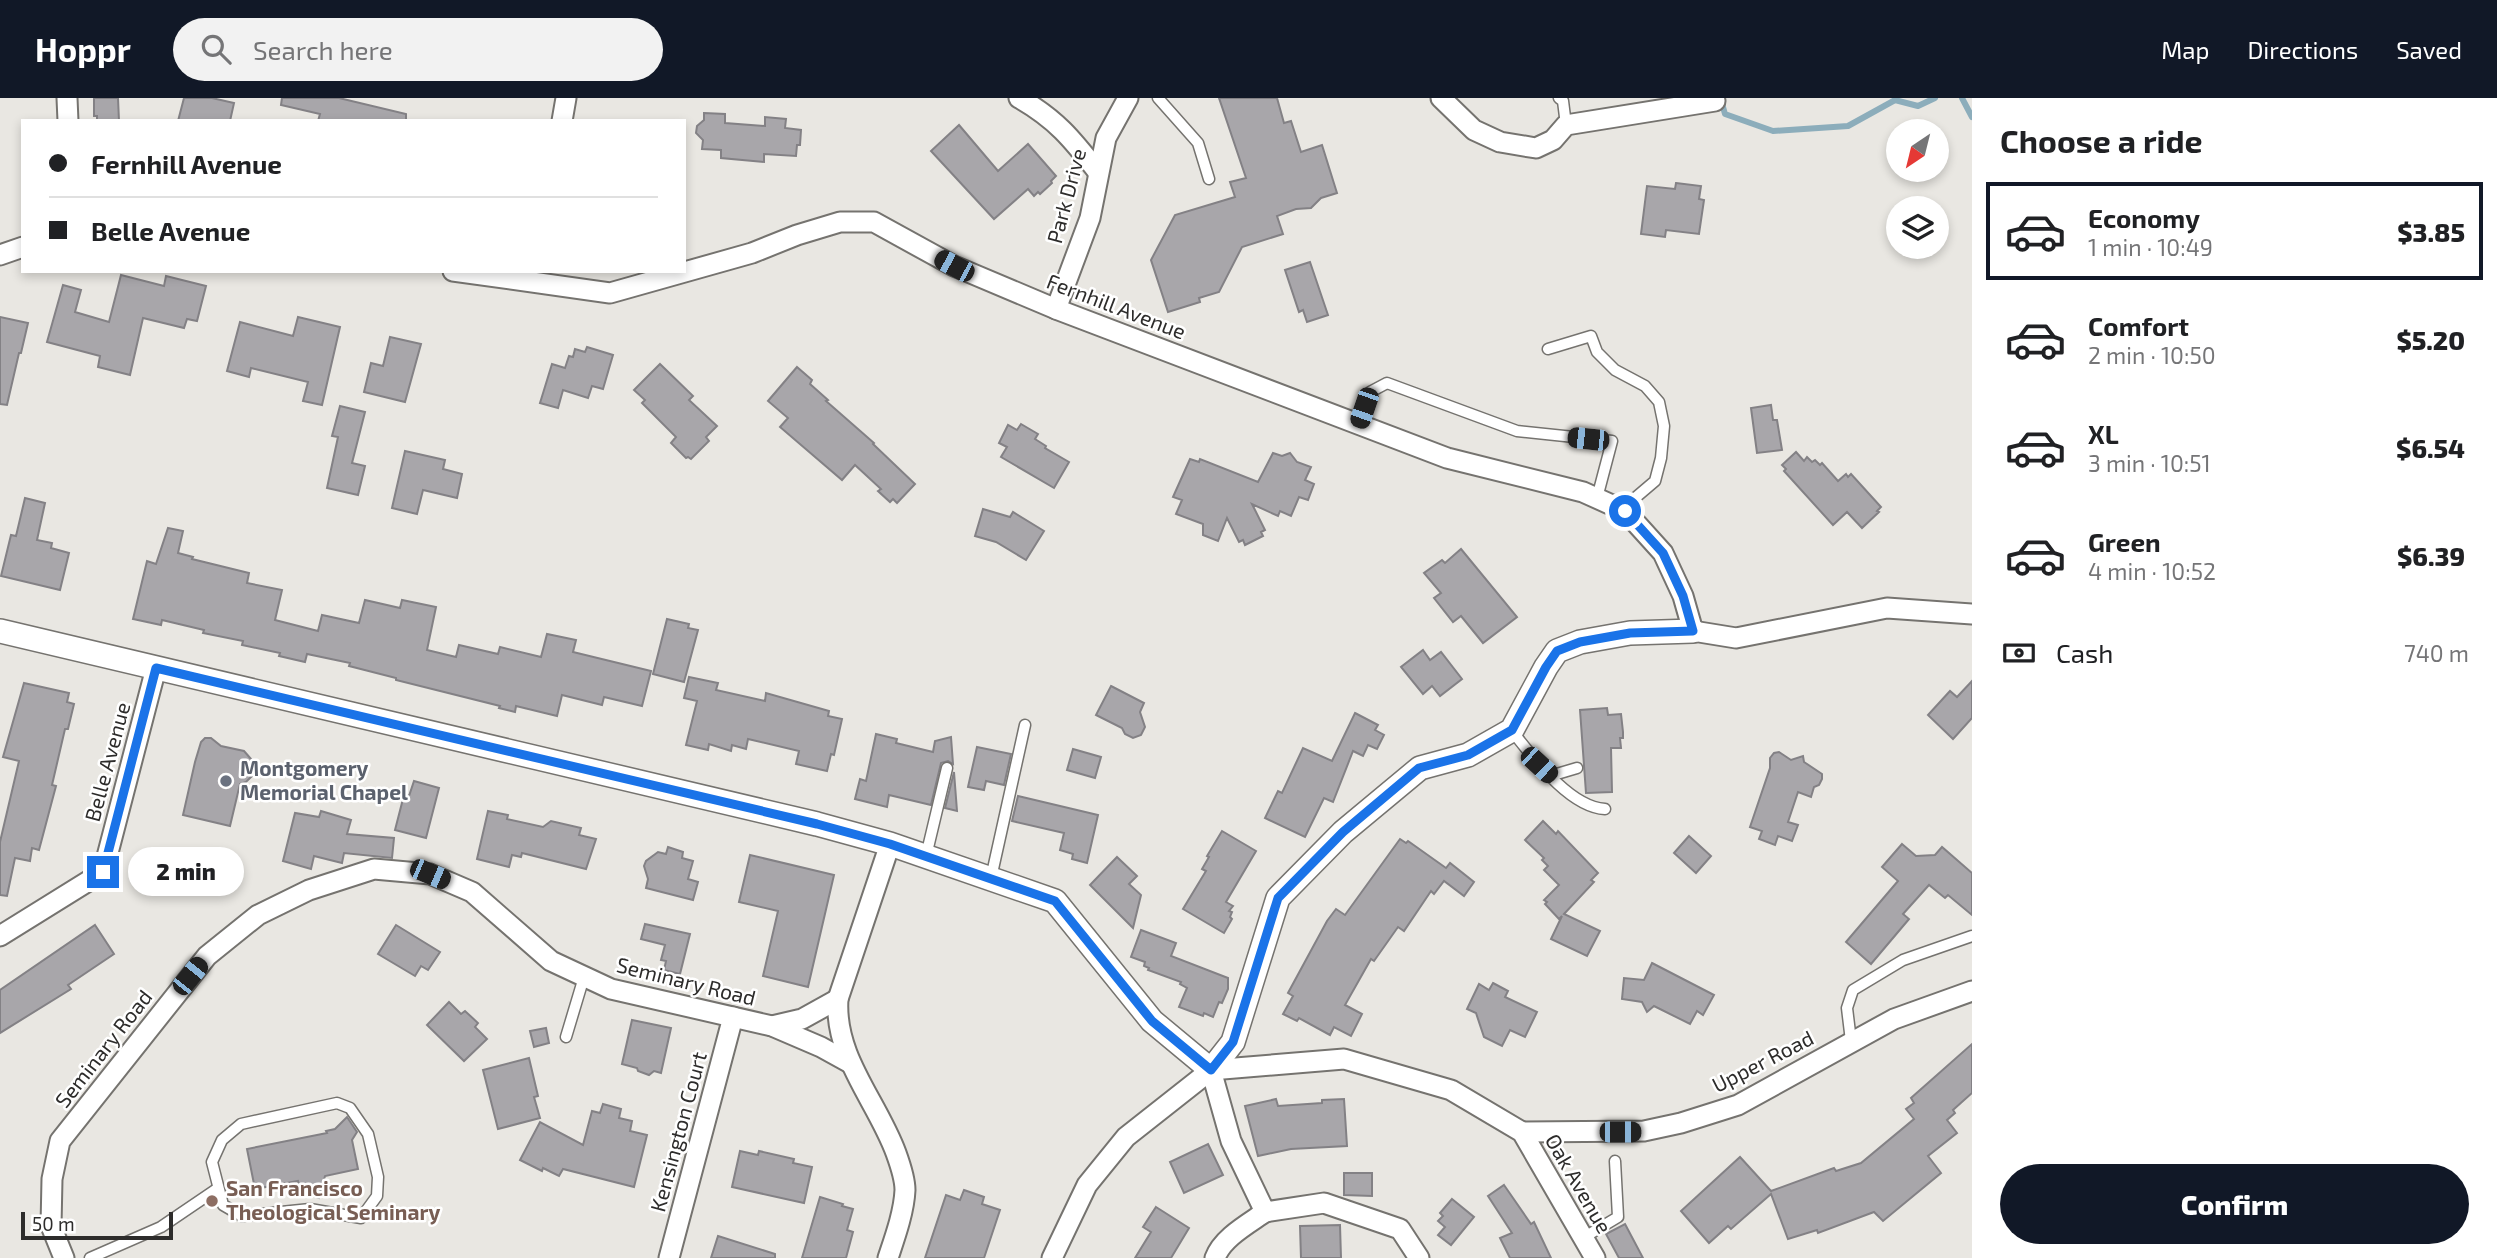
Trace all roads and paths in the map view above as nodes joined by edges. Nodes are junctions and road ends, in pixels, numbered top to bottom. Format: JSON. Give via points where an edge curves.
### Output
{"nodes":[{"id":1,"x":67,"y":98,"type":"edge"},
{"id":2,"x":566,"y":98,"type":"edge"},
{"id":3,"x":1019,"y":98,"type":"edge"},
{"id":4,"x":1128,"y":98,"type":"edge"},
{"id":5,"x":1157,"y":98,"type":"edge"},
{"id":6,"x":1559,"y":98,"type":"edge"},
{"id":7,"x":1446,"y":100,"type":"edge"},
{"id":8,"x":1715,"y":100,"type":"dead end"},
{"id":9,"x":68,"y":119,"type":"edge"},
{"id":10,"x":562,"y":119,"type":"edge"},
{"id":11,"x":1566,"y":125,"type":"junction"},
{"id":12,"x":1098,"y":172,"type":"junction"},
{"id":13,"x":1209,"y":179,"type":"dead end"},
{"id":14,"x":21,"y":248,"type":"edge"},
{"id":15,"x":0,"y":255,"type":"edge"},
{"id":16,"x":686,"y":272,"type":"edge"},
{"id":17,"x":480,"y":273,"type":"edge"},
{"id":18,"x":681,"y":273,"type":"edge"},
{"id":19,"x":534,"y":277,"type":"edge"},
{"id":20,"x":1056,"y":309,"type":"junction"},
{"id":21,"x":1548,"y":349,"type":"dead end"},
{"id":22,"x":1358,"y":424,"type":"junction"},
{"id":23,"x":1597,"y":498,"type":"junction"},
{"id":24,"x":1625,"y":511,"type":"junction"},
{"id":25,"x":1972,"y":614,"type":"edge"},
{"id":26,"x":0,"y":631,"type":"edge"},
{"id":27,"x":1693,"y":631,"type":"junction"},
{"id":28,"x":156,"y":668,"type":"junction"},
{"id":29,"x":1025,"y":725,"type":"dead end"},
{"id":30,"x":1512,"y":730,"type":"junction"},
{"id":31,"x":947,"y":768,"type":"dead end"},
{"id":32,"x":1577,"y":768,"type":"dead end"},
{"id":33,"x":1550,"y":776,"type":"junction"},
{"id":34,"x":1605,"y":809,"type":"dead end"},
{"id":35,"x":890,"y":844,"type":"junction"},
{"id":36,"x":926,"y":857,"type":"junction"},
{"id":37,"x":991,"y":879,"type":"junction"},
{"id":38,"x":0,"y":936,"type":"edge"},
{"id":39,"x":1972,"y":936,"type":"edge"},
{"id":40,"x":584,"y":977,"type":"junction"},
{"id":41,"x":1972,"y":991,"type":"edge"},
{"id":42,"x":838,"y":999,"type":"junction"},
{"id":43,"x":733,"y":1017,"type":"junction"},
{"id":44,"x":772,"y":1026,"type":"junction"},
{"id":45,"x":566,"y":1037,"type":"dead end"},
{"id":46,"x":1852,"y":1041,"type":"junction"},
{"id":47,"x":850,"y":1063,"type":"junction"},
{"id":48,"x":1211,"y":1070,"type":"junction"},
{"id":49,"x":1522,"y":1132,"type":"junction"},
{"id":50,"x":1615,"y":1161,"type":"dead end"},
{"id":51,"x":217,"y":1189,"type":"junction"},
{"id":52,"x":1265,"y":1212,"type":"junction"},
{"id":53,"x":1583,"y":1238,"type":"junction"},
{"id":54,"x":64,"y":1258,"type":"edge"},
{"id":55,"x":90,"y":1258,"type":"edge"},
{"id":56,"x":669,"y":1258,"type":"edge"},
{"id":57,"x":888,"y":1258,"type":"edge"},
{"id":58,"x":1052,"y":1258,"type":"edge"},
{"id":59,"x":1215,"y":1258,"type":"edge"},
{"id":60,"x":1419,"y":1258,"type":"edge"},
{"id":61,"x":1595,"y":1258,"type":"edge"}],
"edges":[{"from":1,"to":9,"type":"street"},
{"from":2,"to":10,"type":"street"},
{"from":3,"to":12,"type":"street","via":[[1064,129]]},
{"from":4,"to":12,"type":"street","name":"Park Drive","via":[[1106,138]]},
{"from":5,"to":13,"type":"lane","via":[[1198,143]]},
{"from":6,"to":11,"type":"lane"},
{"from":7,"to":11,"type":"street","via":[[1474,130],[1500,142],[1536,148],[1553,140]]},
{"from":8,"to":11,"type":"street"},
{"from":12,"to":20,"type":"street","name":"Park Drive","via":[[1090,218]]},
{"from":14,"to":15,"type":"street"},
{"from":16,"to":20,"type":"street","name":"Fernhill Avenue","via":[[839,222],[874,222],[954,266]]},
{"from":17,"to":19,"type":"street","name":"Fernhill Avenue"},
{"from":18,"to":19,"type":"street","name":"Fernhill Avenue","via":[[610,293]]},
{"from":20,"to":22,"type":"street","name":"Fernhill Avenue"},
{"from":21,"to":24,"type":"lane","via":[[1591,336],[1597,352],[1615,370],[1645,386],[1659,401],[1664,426],[1655,481]]},
{"from":22,"to":23,"type":"street","name":"Fernhill Avenue","via":[[1447,458]]},
{"from":22,"to":23,"type":"lane","via":[[1370,392],[1387,383],[1517,431],[1612,441]]},
{"from":23,"to":24,"type":"street","name":"Fernhill Avenue"},
{"from":24,"to":27,"type":"street","name":"Fernhill Avenue","via":[[1663,553]]},
{"from":25,"to":27,"type":"street","via":[[1887,608],[1736,638]]},
{"from":26,"to":28,"type":"street"},
{"from":27,"to":30,"type":"street","via":[[1630,633],[1557,651]]},
{"from":28,"to":35,"type":"street"},
{"from":28,"to":38,"type":"street","name":"Belle Avenue","via":[[103,872]]},
{"from":29,"to":37,"type":"lane"},
{"from":30,"to":33,"type":"lane"},
{"from":30,"to":48,"type":"street","via":[[1468,755],[1419,768],[1343,832],[1278,898],[1233,1042]]},
{"from":31,"to":36,"type":"lane"},
{"from":32,"to":33,"type":"lane"},
{"from":33,"to":34,"type":"lane","via":[[1573,796]]},
{"from":35,"to":36,"type":"street"},
{"from":35,"to":42,"type":"street"},
{"from":36,"to":37,"type":"street"},
{"from":37,"to":48,"type":"street","via":[[1055,901],[1152,1021]]},
{"from":39,"to":46,"type":"lane","via":[[1903,960],[1853,990],[1847,1009]]},
{"from":40,"to":43,"type":"street","name":"Seminary Road","via":[[611,989]]},
{"from":40,"to":45,"type":"lane"},
{"from":40,"to":54,"type":"street","name":"Seminary Road","via":[[551,961],[472,892],[430,874],[374,869],[309,891],[258,915],[207,956],[60,1141],[52,1179],[51,1226]]},
{"from":41,"to":46,"type":"street","name":"Upper Road","via":[[1894,1019]]},
{"from":42,"to":44,"type":"street","name":"Seminary Road","via":[[802,1019]]},
{"from":42,"to":47,"type":"street","via":[[838,1030]]},
{"from":43,"to":44,"type":"street","name":"Seminary Road"},
{"from":43,"to":56,"type":"street","name":"Kensington Court"},
{"from":44,"to":47,"type":"street","name":"Seminary Road"},
{"from":46,"to":49,"type":"street","name":"Upper Road","via":[[1738,1105],[1681,1124],[1644,1132]]},
{"from":47,"to":57,"type":"street","via":[[890,1138],[905,1189]]},
{"from":48,"to":49,"type":"street","via":[[1344,1059],[1451,1090]]},
{"from":48,"to":52,"type":"street","via":[[1231,1141]]},
{"from":48,"to":58,"type":"street","via":[[1126,1137],[1087,1185]]},
{"from":49,"to":53,"type":"street","name":"Oak Avenue"},
{"from":50,"to":53,"type":"lane","via":[[1618,1217]]},
{"from":51,"to":51,"type":"lane","via":[[223,1205],[242,1216],[310,1209],[361,1218],[377,1196],[368,1134],[350,1108],[337,1102],[241,1124],[222,1140],[212,1162]]},
{"from":51,"to":55,"type":"lane","via":[[161,1227]]},
{"from":52,"to":59,"type":"street","via":[[1240,1229]]},
{"from":52,"to":60,"type":"street","via":[[1324,1203],[1400,1229]]},
{"from":53,"to":61,"type":"street","name":"Oak Avenue"}]}
